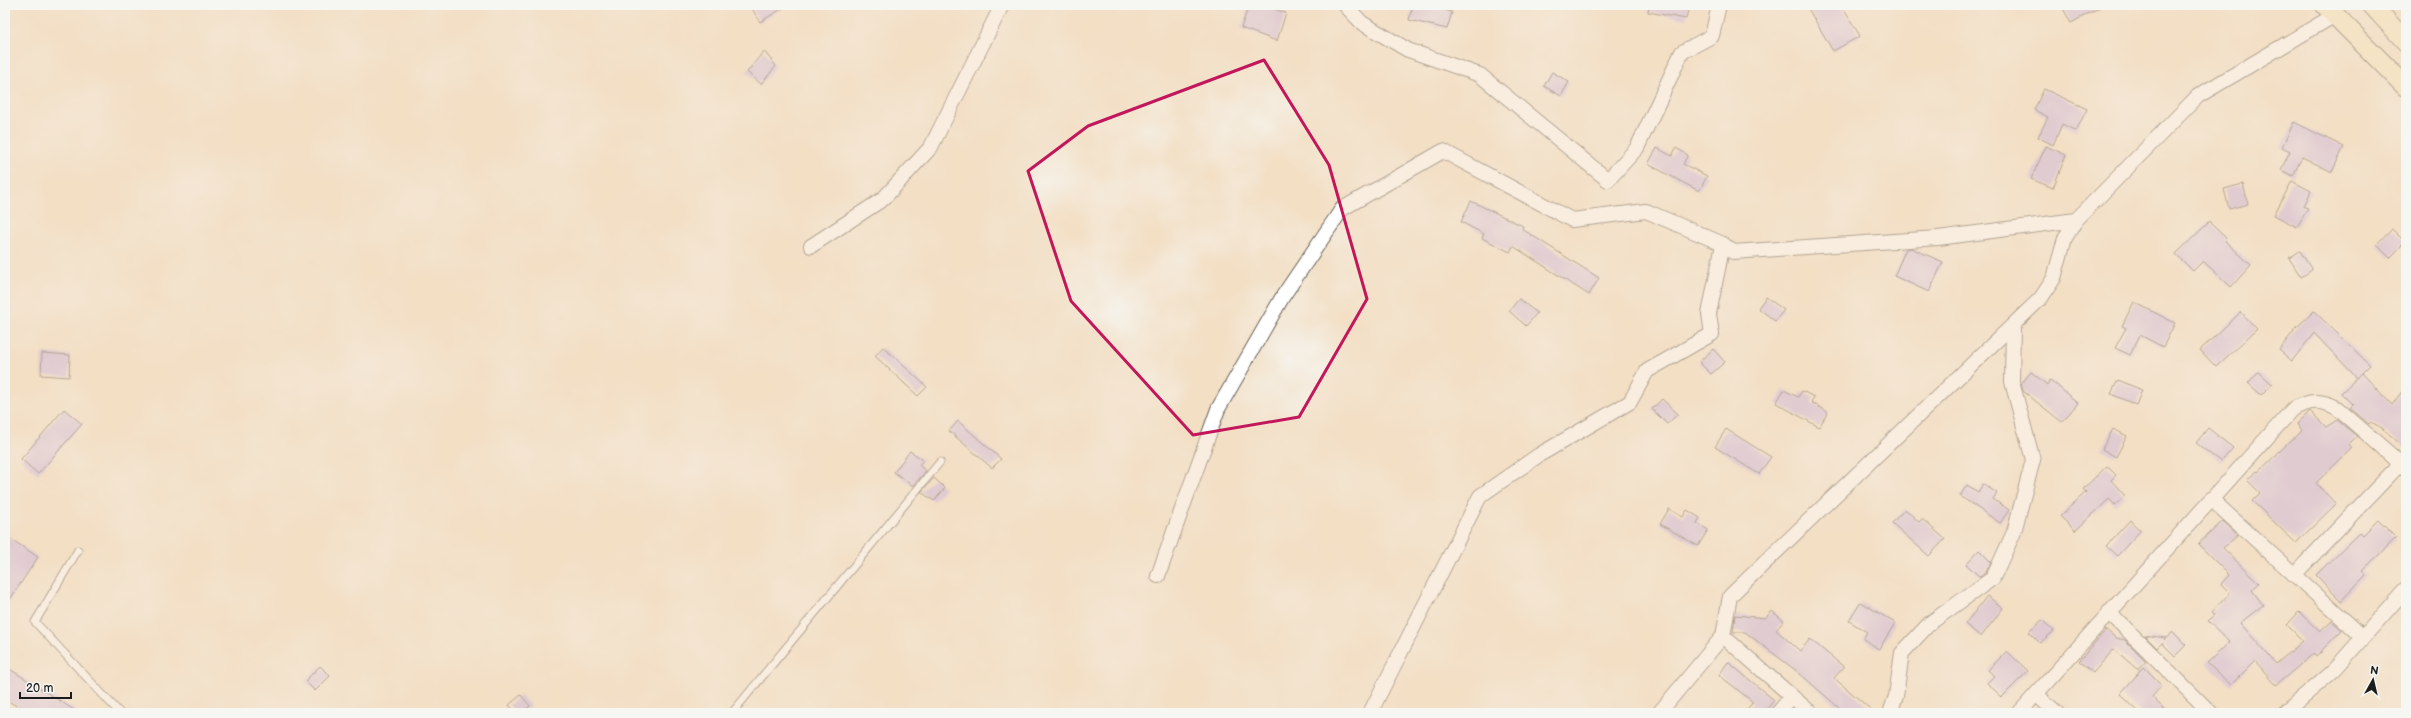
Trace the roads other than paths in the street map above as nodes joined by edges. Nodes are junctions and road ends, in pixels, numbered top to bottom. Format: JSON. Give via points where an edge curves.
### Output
{"nodes":[{"id":1,"x":1002,"y":5,"type":"edge"},
{"id":2,"x":1345,"y":5,"type":"edge"},
{"id":3,"x":1719,"y":5,"type":"edge"},
{"id":4,"x":2372,"y":5,"type":"edge"},
{"id":5,"x":2330,"y":10,"type":"edge"},
{"id":6,"x":2406,"y":42,"type":"edge"},
{"id":7,"x":2406,"y":87,"type":"edge"},
{"id":8,"x":2076,"y":220,"type":"junction"},
{"id":9,"x":1723,"y":244,"type":"junction"},
{"id":10,"x":811,"y":246,"type":"dead end"},
{"id":11,"x":2013,"y":325,"type":"junction"},
{"id":12,"x":940,"y":462,"type":"dead end"},
{"id":13,"x":2404,"y":465,"type":"edge"},
{"id":14,"x":2211,"y":499,"type":"junction"},
{"id":15,"x":78,"y":550,"type":"dead end"},
{"id":16,"x":2294,"y":575,"type":"junction"},
{"id":17,"x":1158,"y":576,"type":"dead end"},
{"id":18,"x":2406,"y":589,"type":"edge"},
{"id":19,"x":2109,"y":612,"type":"junction"},
{"id":20,"x":1723,"y":636,"type":"junction"},
{"id":21,"x":2363,"y":637,"type":"junction"},
{"id":22,"x":2037,"y":695,"type":"junction"},
{"id":23,"x":1791,"y":697,"type":"junction"},
{"id":24,"x":120,"y":713,"type":"edge"},
{"id":25,"x":732,"y":713,"type":"edge"},
{"id":26,"x":1370,"y":713,"type":"edge"},
{"id":27,"x":1659,"y":713,"type":"edge"},
{"id":28,"x":1778,"y":713,"type":"edge"},
{"id":29,"x":1811,"y":713,"type":"edge"},
{"id":30,"x":1890,"y":713,"type":"edge"},
{"id":31,"x":2019,"y":713,"type":"edge"},
{"id":32,"x":2057,"y":713,"type":"edge"},
{"id":33,"x":2210,"y":713,"type":"edge"},
{"id":34,"x":2284,"y":713,"type":"edge"}],
"edges":[{"from":1,"to":10,"type":"street","via":[[931,147],[883,199]]},
{"from":2,"to":3,"type":"street","via":[[1362,23],[1408,50],[1480,75],[1608,180],[1637,148],[1682,52],[1712,36]]},
{"from":4,"to":6,"type":"main road"},
{"from":5,"to":7,"type":"main road"},
{"from":5,"to":8,"type":"street","via":[[2198,96]]},
{"from":8,"to":9,"type":"street","via":[[1914,240],[1733,252]]},
{"from":8,"to":11,"type":"street","via":[[2065,238],[2054,278],[2041,298]]},
{"from":9,"to":17,"type":"street","via":[[1646,212],[1572,220],[1443,151],[1342,209],[1283,296],[1218,409]]},
{"from":9,"to":26,"type":"street","via":[[1708,314],[1712,334],[1647,371],[1630,402],[1539,454],[1480,496]]},
{"from":11,"to":20,"type":"street","via":[[1730,596]]},
{"from":11,"to":30,"type":"street","via":[[2012,382],[2033,460],[2014,532],[1993,578],[1930,623],[1902,653],[1896,696]]},
{"from":12,"to":25,"type":"lane"},
{"from":13,"to":14,"type":"street","via":[[2337,408],[2322,402],[2306,402],[2292,410]]},
{"from":13,"to":16,"type":"street"},
{"from":14,"to":16,"type":"street"},
{"from":14,"to":19,"type":"street"},
{"from":15,"to":24,"type":"lane","via":[[35,622]]},
{"from":16,"to":21,"type":"street"},
{"from":18,"to":21,"type":"street"},
{"from":19,"to":22,"type":"street"},
{"from":19,"to":33,"type":"street"},
{"from":20,"to":23,"type":"street"},
{"from":20,"to":27,"type":"street"},
{"from":21,"to":34,"type":"street","via":[[2334,670]]},
{"from":22,"to":31,"type":"street"},
{"from":22,"to":32,"type":"street"},
{"from":23,"to":28,"type":"street"},
{"from":23,"to":29,"type":"street"}]}
